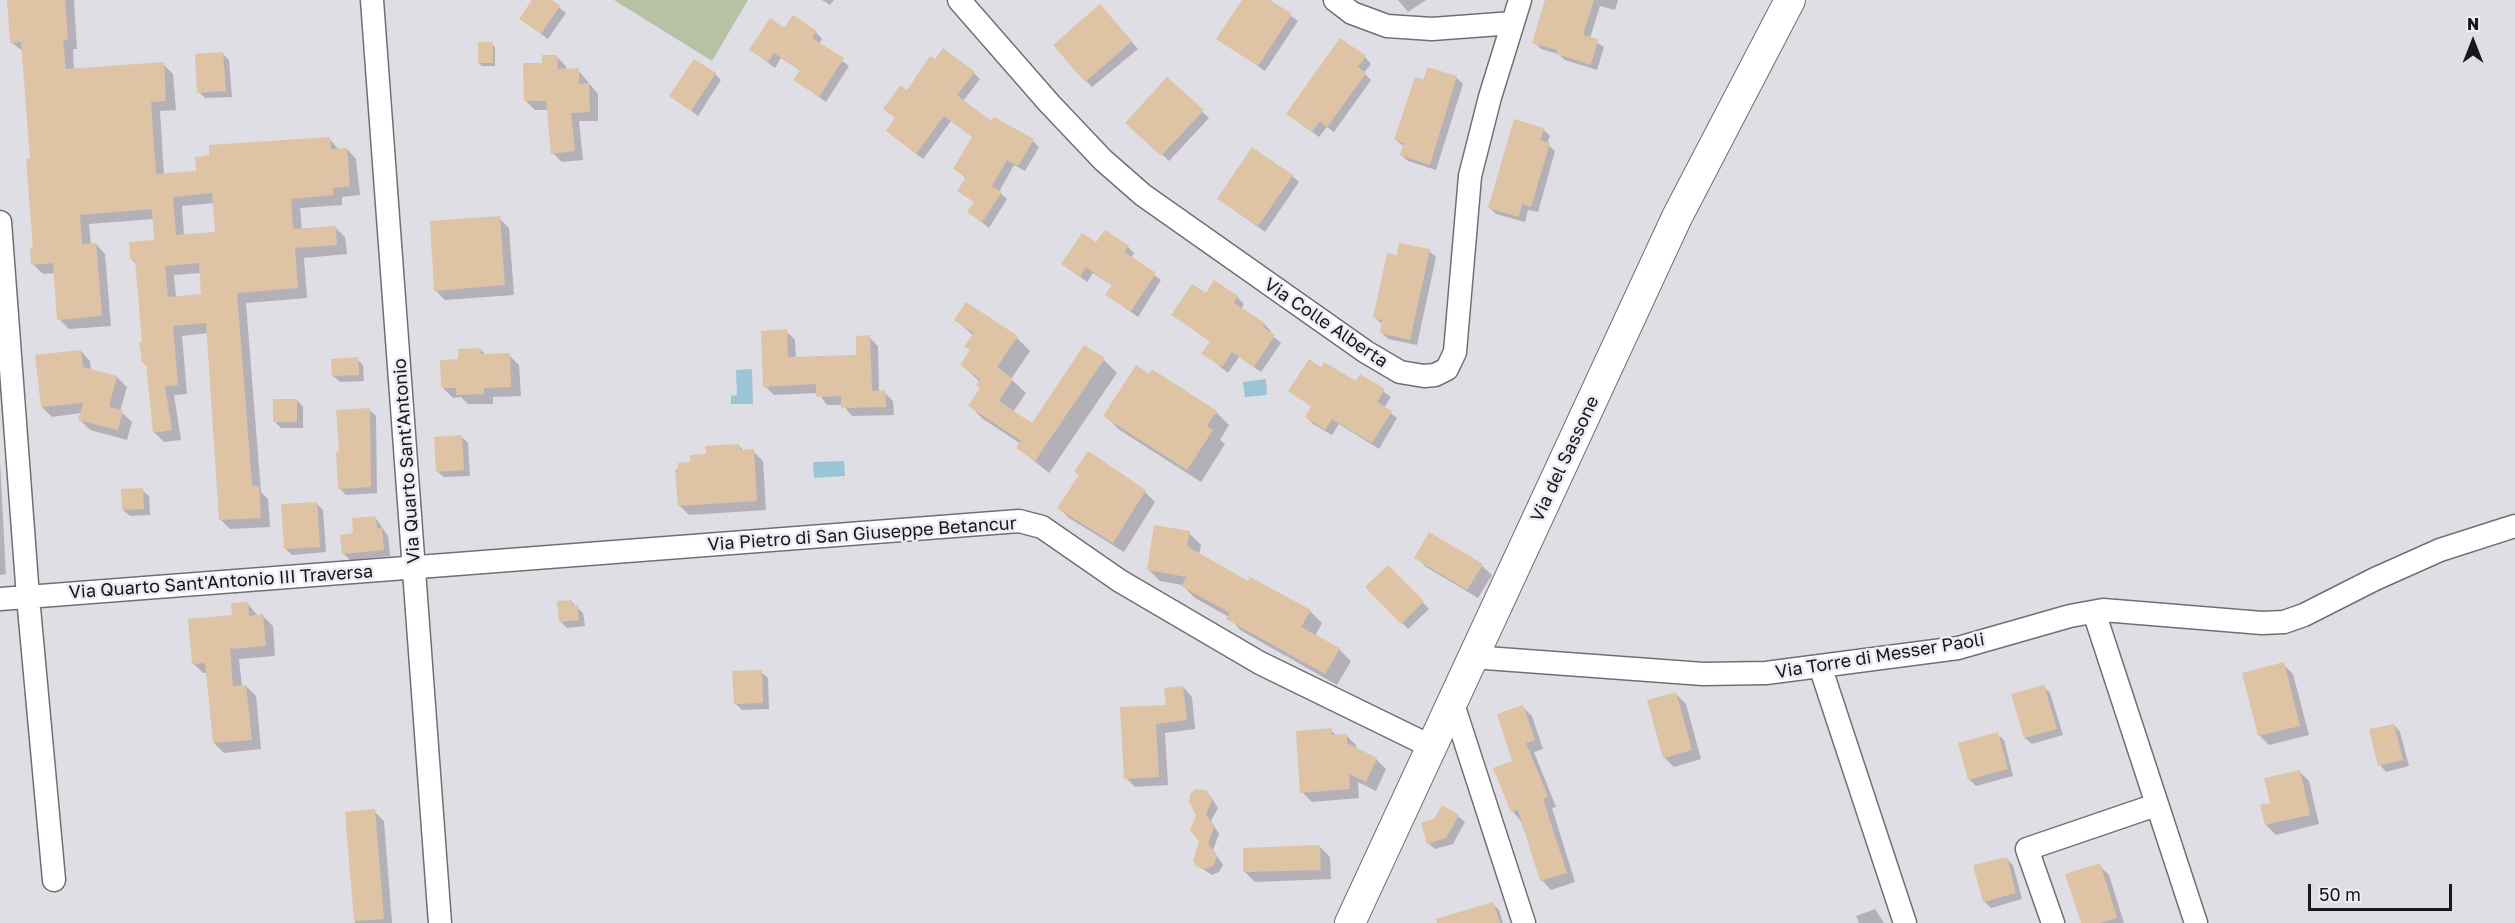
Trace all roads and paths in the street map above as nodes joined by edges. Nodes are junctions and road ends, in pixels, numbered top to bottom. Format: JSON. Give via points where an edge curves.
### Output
{"nodes":[{"id":1,"x":372,"y":0,"type":"edge"},
{"id":2,"x":959,"y":0,"type":"edge"},
{"id":3,"x":1335,"y":0,"type":"edge"},
{"id":4,"x":1520,"y":0,"type":"edge"},
{"id":5,"x":1790,"y":0,"type":"edge"},
{"id":6,"x":1513,"y":23,"type":"junction"},
{"id":7,"x":0,"y":228,"type":"edge"},
{"id":8,"x":7,"y":409,"type":"edge"},
{"id":9,"x":2515,"y":526,"type":"edge"},
{"id":10,"x":415,"y":568,"type":"junction"},
{"id":11,"x":28,"y":597,"type":"junction"},
{"id":12,"x":0,"y":598,"type":"edge"},
{"id":13,"x":2094,"y":612,"type":"junction"},
{"id":14,"x":1472,"y":657,"type":"junction"},
{"id":15,"x":1820,"y":666,"type":"junction"},
{"id":16,"x":1452,"y":701,"type":"junction"},
{"id":17,"x":1430,"y":746,"type":"junction"},
{"id":18,"x":2156,"y":805,"type":"junction"},
{"id":19,"x":54,"y":880,"type":"dead end"},
{"id":20,"x":1358,"y":919,"type":"edge"},
{"id":21,"x":440,"y":923,"type":"edge"},
{"id":22,"x":1524,"y":923,"type":"edge"},
{"id":23,"x":1905,"y":923,"type":"edge"},
{"id":24,"x":2053,"y":923,"type":"edge"},
{"id":25,"x":2196,"y":923,"type":"edge"}],
"edges":[{"from":1,"to":10,"type":"street","name":"Via Quarto Sant'Antonio"},
{"from":2,"to":6,"type":"street","name":"Via Colle Alberta","via":[[1048,103],[1143,195],[1366,352],[1400,372],[1424,376],[1446,369],[1455,352],[1470,176]]},
{"from":3,"to":6,"type":"street","via":[[1353,13],[1387,26],[1432,29]]},
{"from":4,"to":6,"type":"street","name":"Via Colle Alberta"},
{"from":5,"to":14,"type":"main road","name":"Via del Sassone","via":[[1677,217]]},
{"from":7,"to":8,"type":"street"},
{"from":8,"to":11,"type":"street"},
{"from":9,"to":13,"type":"street","name":"Via Torre di Messer Paoli","via":[[2440,550],[2284,622],[2117,610]]},
{"from":10,"to":11,"type":"street","name":"Via Quarto Sant'Antonio III Traversa"},
{"from":10,"to":17,"type":"street","name":"Via Pietro di San Giuseppe Betancur","via":[[1027,522],[1042,527],[1120,581],[1234,648]]},
{"from":10,"to":21,"type":"street","name":"Via Quarto Sant'Antonio"},
{"from":11,"to":12,"type":"street","name":"Via Quarto Sant'Antonio III Traversa"},
{"from":11,"to":19,"type":"street"},
{"from":13,"to":15,"type":"street","name":"Via Torre di Messer Paoli","via":[[1958,648]]},
{"from":13,"to":18,"type":"street"},
{"from":14,"to":15,"type":"street","name":"Via Torre di Messer Paoli","via":[[1703,674],[1766,673]]},
{"from":14,"to":16,"type":"main road","name":"Via del Sassone"},
{"from":15,"to":23,"type":"street"},
{"from":16,"to":17,"type":"main road","name":"Via del Sassone"},
{"from":16,"to":22,"type":"street"},
{"from":17,"to":20,"type":"main road","name":"Via del Sassone"},
{"from":18,"to":24,"type":"street","via":[[2027,849]]},
{"from":18,"to":25,"type":"street"}]}
